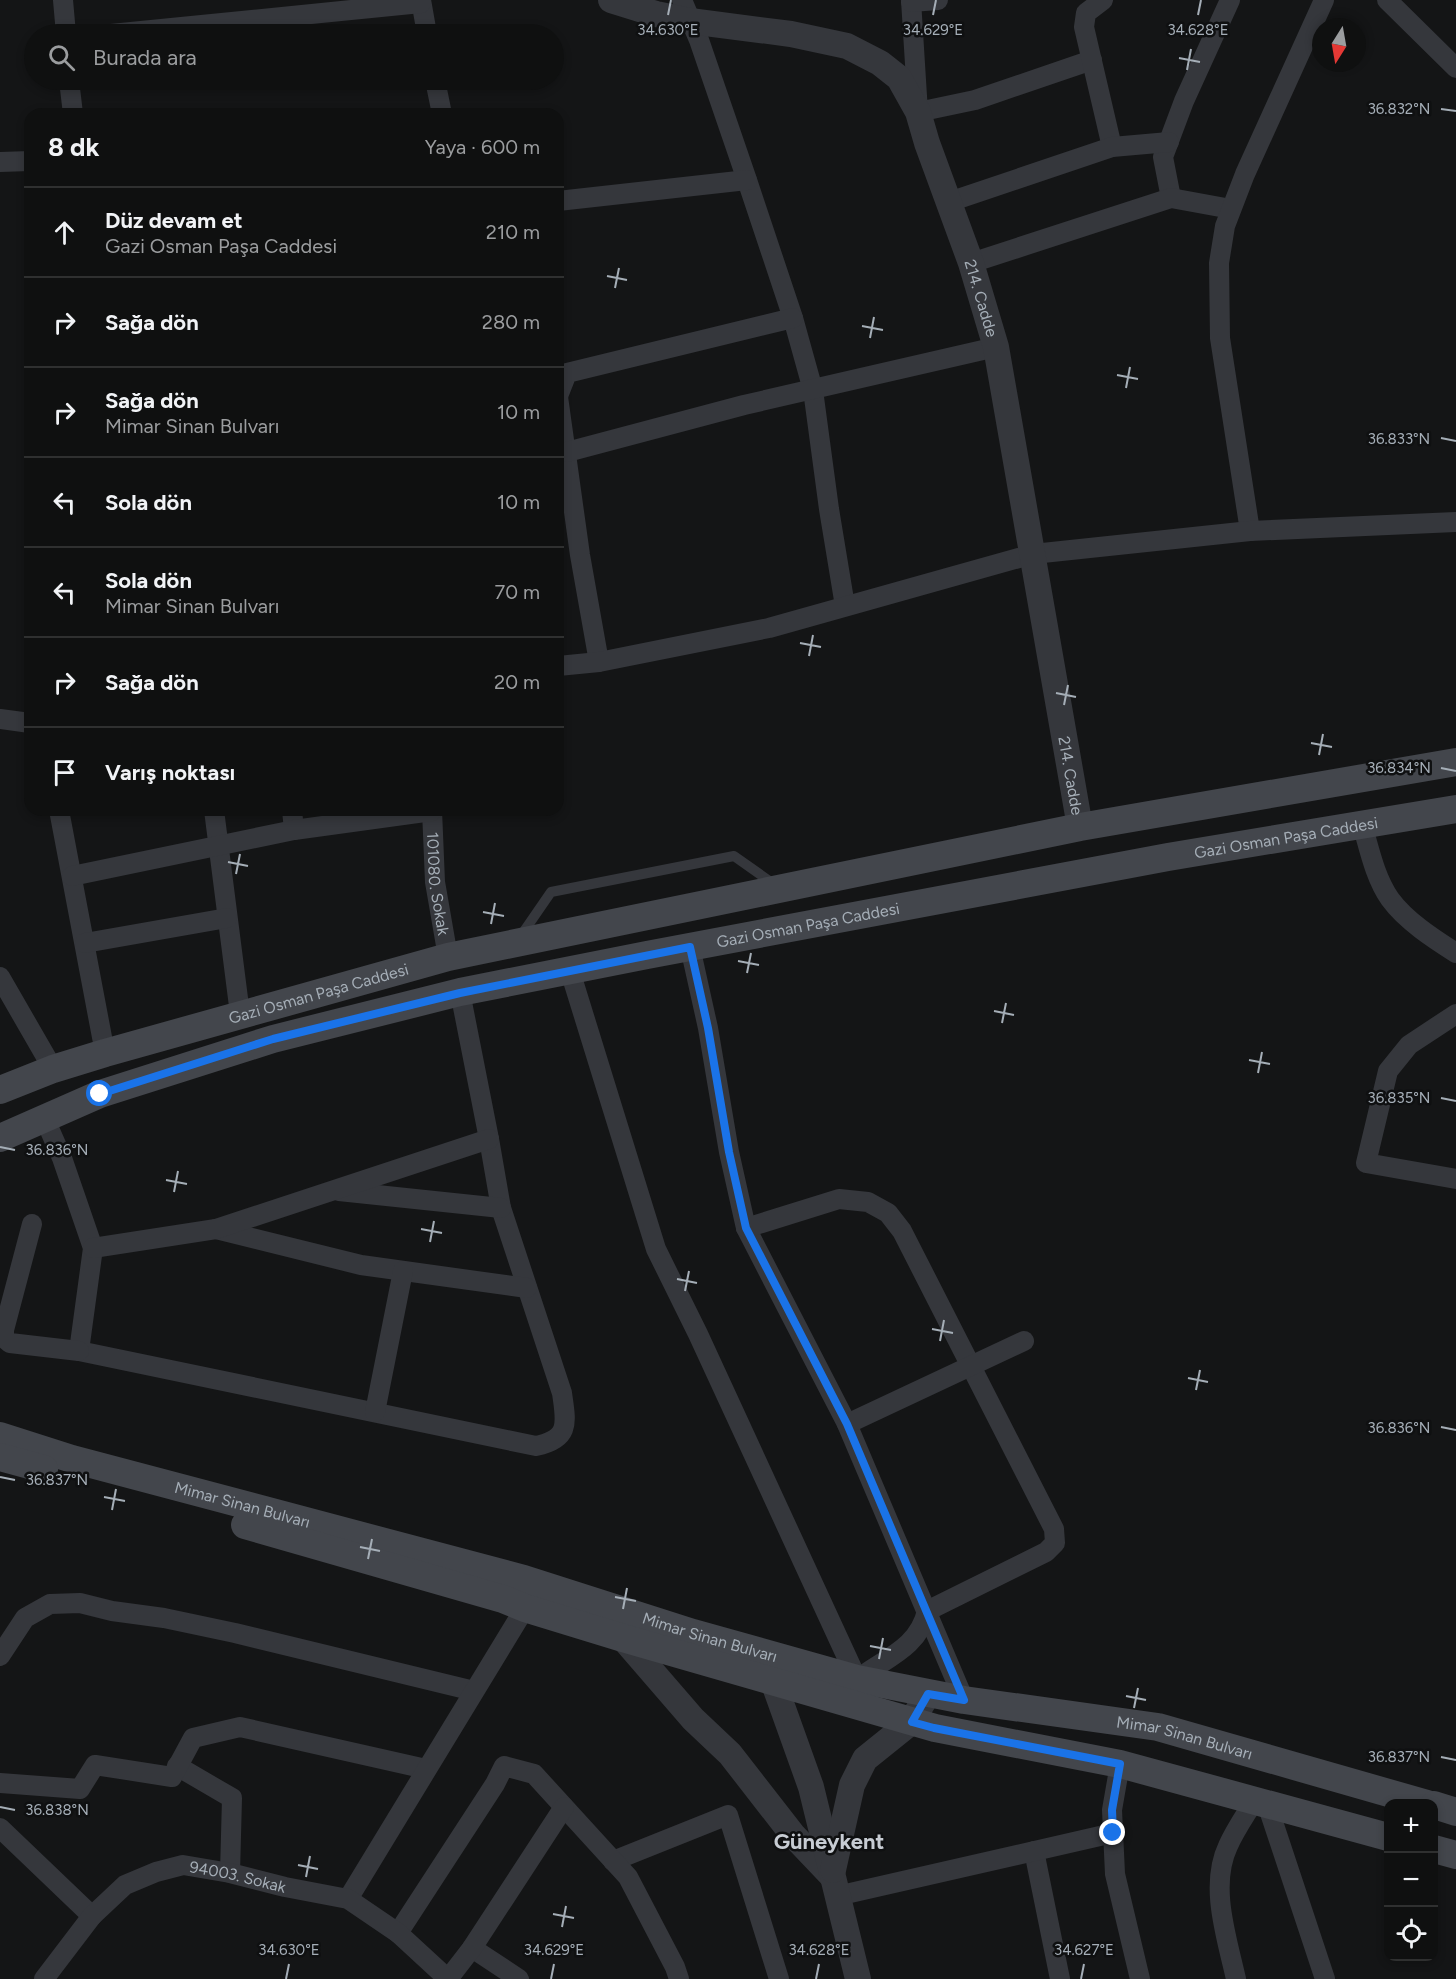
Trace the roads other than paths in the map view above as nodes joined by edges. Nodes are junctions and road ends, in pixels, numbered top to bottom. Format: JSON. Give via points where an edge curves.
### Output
{"nodes":[{"id":1,"x":63,"y":0,"type":"edge"},
{"id":2,"x":610,"y":0,"type":"edge"},
{"id":3,"x":938,"y":0,"type":"edge"},
{"id":4,"x":1103,"y":0,"type":"edge"},
{"id":5,"x":1230,"y":0,"type":"edge"},
{"id":6,"x":1324,"y":0,"type":"edge"},
{"id":7,"x":1387,"y":0,"type":"edge"},
{"id":8,"x":421,"y":1,"type":"edge"},
{"id":9,"x":911,"y":1,"type":"edge"},
{"id":10,"x":686,"y":10,"type":"edge"},
{"id":11,"x":65,"y":24,"type":"edge"},
{"id":12,"x":205,"y":24,"type":"edge"},
{"id":13,"x":425,"y":24,"type":"edge"},
{"id":14,"x":1092,"y":60,"type":"junction"},
{"id":15,"x":1456,"y":68,"type":"edge"},
{"id":16,"x":70,"y":90,"type":"edge"},
{"id":17,"x":437,"y":90,"type":"edge"},
{"id":18,"x":72,"y":108,"type":"edge"},
{"id":19,"x":441,"y":108,"type":"edge"},
{"id":20,"x":918,"y":112,"type":"junction"},
{"id":21,"x":1169,"y":142,"type":"junction"},
{"id":22,"x":1112,"y":147,"type":"junction"},
{"id":23,"x":24,"y":161,"type":"edge"},
{"id":24,"x":0,"y":162,"type":"edge"},
{"id":25,"x":747,"y":180,"type":"junction"},
{"id":26,"x":1171,"y":198,"type":"junction"},
{"id":27,"x":564,"y":200,"type":"edge"},
{"id":28,"x":949,"y":202,"type":"junction"},
{"id":29,"x":1231,"y":209,"type":"junction"},
{"id":30,"x":971,"y":262,"type":"junction"},
{"id":31,"x":793,"y":318,"type":"junction"},
{"id":32,"x":996,"y":347,"type":"junction"},
{"id":33,"x":564,"y":381,"type":"edge"},
{"id":34,"x":813,"y":390,"type":"junction"},
{"id":35,"x":564,"y":434,"type":"edge"},
{"id":36,"x":567,"y":452,"type":"junction"},
{"id":37,"x":1456,"y":522,"type":"edge"},
{"id":38,"x":1250,"y":531,"type":"junction"},
{"id":39,"x":1033,"y":554,"type":"junction"},
{"id":40,"x":845,"y":606,"type":"junction"},
{"id":41,"x":598,"y":662,"type":"junction"},
{"id":42,"x":564,"y":665,"type":"edge"},
{"id":43,"x":0,"y":719,"type":"edge"},
{"id":44,"x":24,"y":722,"type":"edge"},
{"id":45,"x":1456,"y":762,"type":"edge"},
{"id":46,"x":1456,"y":809,"type":"edge"},
{"id":47,"x":60,"y":816,"type":"edge"},
{"id":48,"x":214,"y":816,"type":"edge"},
{"id":49,"x":293,"y":816,"type":"edge"},
{"id":50,"x":396,"y":816,"type":"edge"},
{"id":51,"x":432,"y":816,"type":"edge"},
{"id":52,"x":1362,"y":824,"type":"junction"},
{"id":53,"x":1080,"y":827,"type":"junction"},
{"id":54,"x":294,"y":830,"type":"junction"},
{"id":55,"x":218,"y":846,"type":"junction"},
{"id":56,"x":72,"y":876,"type":"junction"},
{"id":57,"x":780,"y":888,"type":"junction"},
{"id":58,"x":227,"y":918,"type":"junction"},
{"id":59,"x":85,"y":943,"type":"junction"},
{"id":60,"x":516,"y":943,"type":"junction"},
{"id":61,"x":690,"y":947,"type":"junction"},
{"id":62,"x":1456,"y":953,"type":"edge"},
{"id":63,"x":448,"y":957,"type":"junction"},
{"id":64,"x":570,"y":971,"type":"junction"},
{"id":65,"x":0,"y":977,"type":"edge"},
{"id":66,"x":460,"y":993,"type":"junction"},
{"id":67,"x":240,"y":1014,"type":"junction"},
{"id":68,"x":1456,"y":1014,"type":"edge"},
{"id":69,"x":1434,"y":1028,"type":"junction"},
{"id":70,"x":1456,"y":1034,"type":"edge"},
{"id":71,"x":105,"y":1053,"type":"junction"},
{"id":72,"x":53,"y":1069,"type":"junction"},
{"id":73,"x":0,"y":1090,"type":"edge"},
{"id":74,"x":44,"y":1117,"type":"junction"},
{"id":75,"x":0,"y":1138,"type":"edge"},
{"id":76,"x":489,"y":1139,"type":"junction"},
{"id":77,"x":1456,"y":1179,"type":"edge"},
{"id":78,"x":330,"y":1190,"type":"junction"},
{"id":79,"x":501,"y":1208,"type":"junction"},
{"id":80,"x":32,"y":1224,"type":"dead end"},
{"id":81,"x":746,"y":1228,"type":"junction"},
{"id":82,"x":216,"y":1229,"type":"junction"},
{"id":83,"x":93,"y":1248,"type":"junction"},
{"id":84,"x":403,"y":1271,"type":"junction"},
{"id":85,"x":527,"y":1288,"type":"junction"},
{"id":86,"x":1024,"y":1341,"type":"dead end"},
{"id":87,"x":79,"y":1351,"type":"junction"},
{"id":88,"x":971,"y":1365,"type":"junction"},
{"id":89,"x":375,"y":1412,"type":"junction"},
{"id":90,"x":847,"y":1424,"type":"junction"},
{"id":91,"x":0,"y":1436,"type":"edge"},
{"id":92,"x":0,"y":1457,"type":"edge"},
{"id":93,"x":525,"y":1608,"type":"junction"},
{"id":94,"x":927,"y":1611,"type":"junction"},
{"id":95,"x":623,"y":1638,"type":"junction"},
{"id":96,"x":760,"y":1651,"type":"junction"},
{"id":97,"x":0,"y":1656,"type":"edge"},
{"id":98,"x":857,"y":1679,"type":"junction"},
{"id":99,"x":774,"y":1682,"type":"junction"},
{"id":100,"x":474,"y":1691,"type":"junction"},
{"id":101,"x":928,"y":1694,"type":"junction"},
{"id":102,"x":834,"y":1699,"type":"junction"},
{"id":103,"x":964,"y":1700,"type":"junction"},
{"id":104,"x":912,"y":1722,"type":"junction"},
{"id":105,"x":1120,"y":1764,"type":"junction"},
{"id":106,"x":177,"y":1766,"type":"junction"},
{"id":107,"x":426,"y":1769,"type":"junction"},
{"id":108,"x":0,"y":1783,"type":"edge"},
{"id":109,"x":1413,"y":1799,"type":"edge"},
{"id":110,"x":1260,"y":1803,"type":"junction"},
{"id":111,"x":564,"y":1807,"type":"junction"},
{"id":112,"x":1438,"y":1807,"type":"edge"},
{"id":113,"x":1456,"y":1812,"type":"edge"},
{"id":114,"x":0,"y":1828,"type":"edge"},
{"id":115,"x":1113,"y":1833,"type":"junction"},
{"id":116,"x":1384,"y":1836,"type":"edge"},
{"id":117,"x":1438,"y":1850,"type":"edge"},
{"id":118,"x":1034,"y":1851,"type":"junction"},
{"id":119,"x":1456,"y":1855,"type":"edge"},
{"id":120,"x":613,"y":1861,"type":"junction"},
{"id":121,"x":230,"y":1873,"type":"junction"},
{"id":122,"x":835,"y":1886,"type":"junction"},
{"id":123,"x":348,"y":1899,"type":"junction"},
{"id":124,"x":92,"y":1916,"type":"junction"},
{"id":125,"x":398,"y":1933,"type":"junction"},
{"id":126,"x":472,"y":1948,"type":"junction"},
{"id":127,"x":44,"y":1979,"type":"edge"},
{"id":128,"x":448,"y":1979,"type":"edge"},
{"id":129,"x":519,"y":1979,"type":"edge"},
{"id":130,"x":679,"y":1979,"type":"edge"},
{"id":131,"x":779,"y":1979,"type":"edge"},
{"id":132,"x":858,"y":1979,"type":"edge"},
{"id":133,"x":1060,"y":1979,"type":"edge"},
{"id":134,"x":1140,"y":1979,"type":"edge"},
{"id":135,"x":1236,"y":1979,"type":"edge"},
{"id":136,"x":1325,"y":1979,"type":"edge"}],
"edges":[{"from":1,"to":11,"type":"street"},
{"from":2,"to":10,"type":"street","name":"214. Cadde","via":[[656,14]]},
{"from":3,"to":9,"type":"street"},
{"from":4,"to":14,"type":"street","via":[[1086,13],[1084,27]]},
{"from":5,"to":21,"type":"street"},
{"from":6,"to":29,"type":"street"},
{"from":7,"to":15,"type":"street"},
{"from":8,"to":12,"type":"street"},
{"from":8,"to":13,"type":"street"},
{"from":9,"to":20,"type":"street"},
{"from":10,"to":20,"type":"street","name":"214. Cadde","via":[[847,46],[899,78]]},
{"from":10,"to":25,"type":"street"},
{"from":14,"to":20,"type":"street","via":[[975,100]]},
{"from":14,"to":22,"type":"street"},
{"from":16,"to":18,"type":"street"},
{"from":17,"to":19,"type":"street"},
{"from":20,"to":28,"type":"street","name":"214. Cadde"},
{"from":21,"to":22,"type":"street"},
{"from":21,"to":26,"type":"street","via":[[1163,157]]},
{"from":22,"to":28,"type":"street"},
{"from":23,"to":24,"type":"street"},
{"from":25,"to":27,"type":"street"},
{"from":25,"to":31,"type":"street"},
{"from":26,"to":29,"type":"street"},
{"from":26,"to":30,"type":"street"},
{"from":28,"to":30,"type":"street","name":"214. Cadde"},
{"from":29,"to":38,"type":"street","via":[[1219,263],[1220,339]]},
{"from":30,"to":32,"type":"street","name":"214. Cadde"},
{"from":31,"to":33,"type":"street","via":[[567,373]]},
{"from":31,"to":34,"type":"street"},
{"from":32,"to":34,"type":"street"},
{"from":32,"to":39,"type":"street","name":"214. Cadde"},
{"from":34,"to":36,"type":"street"},
{"from":34,"to":40,"type":"street"},
{"from":35,"to":36,"type":"street"},
{"from":36,"to":41,"type":"street"},
{"from":37,"to":38,"type":"street"},
{"from":38,"to":39,"type":"street"},
{"from":39,"to":40,"type":"street"},
{"from":39,"to":53,"type":"street","name":"214. Cadde"},
{"from":40,"to":41,"type":"street","via":[[769,628]]},
{"from":41,"to":42,"type":"street"},
{"from":43,"to":44,"type":"street"},
{"from":45,"to":53,"type":"main road","name":"Gazi Osman Paşa Caddesi"},
{"from":46,"to":52,"type":"main road","name":"Gazi Osman Paşa Caddesi"},
{"from":47,"to":56,"type":"street"},
{"from":48,"to":55,"type":"street"},
{"from":49,"to":54,"type":"street"},
{"from":50,"to":54,"type":"street"},
{"from":51,"to":63,"type":"street","name":"101080. Sokak","via":[[435,882]]},
{"from":52,"to":61,"type":"main road","name":"Gazi Osman Paşa Caddesi"},
{"from":52,"to":62,"type":"street","via":[[1390,899],[1425,933]]},
{"from":53,"to":57,"type":"main road","name":"Gazi Osman Paşa Caddesi"},
{"from":54,"to":55,"type":"street"},
{"from":55,"to":56,"type":"street"},
{"from":55,"to":58,"type":"street"},
{"from":56,"to":59,"type":"street"},
{"from":57,"to":60,"type":"main road","name":"Gazi Osman Paşa Caddesi"},
{"from":57,"to":60,"type":"lane","via":[[734,856],[551,892]]},
{"from":58,"to":59,"type":"street"},
{"from":58,"to":67,"type":"street"},
{"from":59,"to":71,"type":"street"},
{"from":60,"to":63,"type":"main road","name":"Gazi Osman Paşa Caddesi"},
{"from":61,"to":64,"type":"main road","name":"Gazi Osman Paşa Caddesi"},
{"from":61,"to":81,"type":"street"},
{"from":63,"to":67,"type":"main road","name":"Gazi Osman Paşa Caddesi"},
{"from":64,"to":66,"type":"main road","name":"Gazi Osman Paşa Caddesi"},
{"from":64,"to":98,"type":"street","via":[[656,1250]]},
{"from":65,"to":72,"type":"street"},
{"from":66,"to":74,"type":"main road","name":"Gazi Osman Paşa Caddesi","via":[[273,1039],[100,1094]]},
{"from":66,"to":76,"type":"street"},
{"from":67,"to":71,"type":"main road","name":"Gazi Osman Paşa Caddesi"},
{"from":68,"to":69,"type":"street"},
{"from":69,"to":70,"type":"street"},
{"from":69,"to":77,"type":"street","via":[[1408,1045],[1388,1071],[1366,1163]]},
{"from":71,"to":72,"type":"main road","name":"Gazi Osman Paşa Caddesi"},
{"from":72,"to":73,"type":"main road","name":"Gazi Osman Paşa Caddesi"},
{"from":74,"to":75,"type":"main road","name":"Gazi Osman Paşa Caddesi"},
{"from":74,"to":83,"type":"street"},
{"from":76,"to":78,"type":"street"},
{"from":76,"to":79,"type":"street"},
{"from":78,"to":79,"type":"street"},
{"from":78,"to":82,"type":"street"},
{"from":79,"to":85,"type":"street"},
{"from":80,"to":87,"type":"street","via":[[4,1338],[10,1343]]},
{"from":81,"to":88,"type":"street","via":[[839,1199],[867,1202],[888,1212],[902,1231]]},
{"from":81,"to":90,"type":"street"},
{"from":82,"to":83,"type":"street"},
{"from":82,"to":84,"type":"street","via":[[362,1265]]},
{"from":83,"to":87,"type":"street"},
{"from":84,"to":85,"type":"street"},
{"from":84,"to":89,"type":"street"},
{"from":85,"to":89,"type":"street","via":[[562,1393],[562,1434],[552,1443],[536,1446]]},
{"from":86,"to":88,"type":"street"},
{"from":87,"to":89,"type":"street"},
{"from":88,"to":90,"type":"street"},
{"from":88,"to":94,"type":"street","via":[[1054,1529],[1055,1543],[1046,1552]]},
{"from":90,"to":94,"type":"street"},
{"from":91,"to":96,"type":"main road","name":"Mimar Sinan Bulvarı","via":[[72,1459],[524,1579]]},
{"from":92,"to":93,"type":"main road","name":"Mimar Sinan Bulvarı","via":[[491,1595]]},
{"from":93,"to":95,"type":"main road","name":"Mimar Sinan Bulvarı"},
{"from":93,"to":100,"type":"street"},
{"from":94,"to":98,"type":"street","via":[[924,1627],[906,1647]]},
{"from":94,"to":103,"type":"street"},
{"from":95,"to":99,"type":"main road","name":"Mimar Sinan Bulvarı"},
{"from":95,"to":122,"type":"street","via":[[693,1719],[730,1754]]},
{"from":96,"to":98,"type":"main road","name":"Mimar Sinan Bulvarı"},
{"from":96,"to":99,"type":"street"},
{"from":97,"to":100,"type":"street","via":[[25,1618],[50,1604],[80,1603],[235,1633]]},
{"from":98,"to":101,"type":"main road","name":"Mimar Sinan Bulvarı"},
{"from":98,"to":102,"type":"street"},
{"from":99,"to":102,"type":"main road","name":"Mimar Sinan Bulvarı"},
{"from":99,"to":122,"type":"street","via":[[811,1787]]},
{"from":100,"to":107,"type":"street"},
{"from":101,"to":103,"type":"main road","name":"Mimar Sinan Bulvarı"},
{"from":101,"to":104,"type":"street"},
{"from":102,"to":104,"type":"main road","name":"Mimar Sinan Bulvarı"},
{"from":103,"to":109,"type":"main road","name":"Mimar Sinan Bulvarı","via":[[1158,1727]]},
{"from":104,"to":105,"type":"main road","name":"Mimar Sinan Bulvarı"},
{"from":104,"to":122,"type":"street","via":[[865,1759],[852,1785]]},
{"from":105,"to":110,"type":"main road","name":"Mimar Sinan Bulvarı"},
{"from":105,"to":115,"type":"street","via":[[1112,1810]]},
{"from":106,"to":107,"type":"street","via":[[193,1738],[240,1727]]},
{"from":106,"to":108,"type":"street","via":[[172,1777],[95,1765],[80,1789]]},
{"from":106,"to":121,"type":"street","via":[[232,1798]]},
{"from":107,"to":123,"type":"street"},
{"from":110,"to":116,"type":"main road","name":"Mimar Sinan Bulvarı"},
{"from":110,"to":135,"type":"street","via":[[1227,1847],[1220,1878],[1223,1918]]},
{"from":110,"to":136,"type":"street"},
{"from":111,"to":120,"type":"street"},
{"from":111,"to":125,"type":"street","via":[[534,1774],[504,1766]]},
{"from":111,"to":126,"type":"street"},
{"from":112,"to":113,"type":"main road"},
{"from":114,"to":124,"type":"street"},
{"from":115,"to":118,"type":"street"},
{"from":115,"to":134,"type":"street","via":[[1115,1874]]},
{"from":117,"to":119,"type":"main road"},
{"from":118,"to":122,"type":"street"},
{"from":118,"to":133,"type":"street"},
{"from":120,"to":130,"type":"street","via":[[628,1877]]},
{"from":120,"to":131,"type":"street","via":[[728,1815]]},
{"from":121,"to":123,"type":"street","name":"94003. Sokak"},
{"from":121,"to":124,"type":"street","name":"94003. Sokak","via":[[183,1865],[156,1872],[124,1885]]},
{"from":122,"to":132,"type":"street"},
{"from":123,"to":125,"type":"street","name":"94003. Sokak"},
{"from":124,"to":127,"type":"street","name":"94003. Sokak"},
{"from":125,"to":128,"type":"street","name":"94003. Sokak"},
{"from":126,"to":128,"type":"street"},
{"from":126,"to":129,"type":"street"}]}
